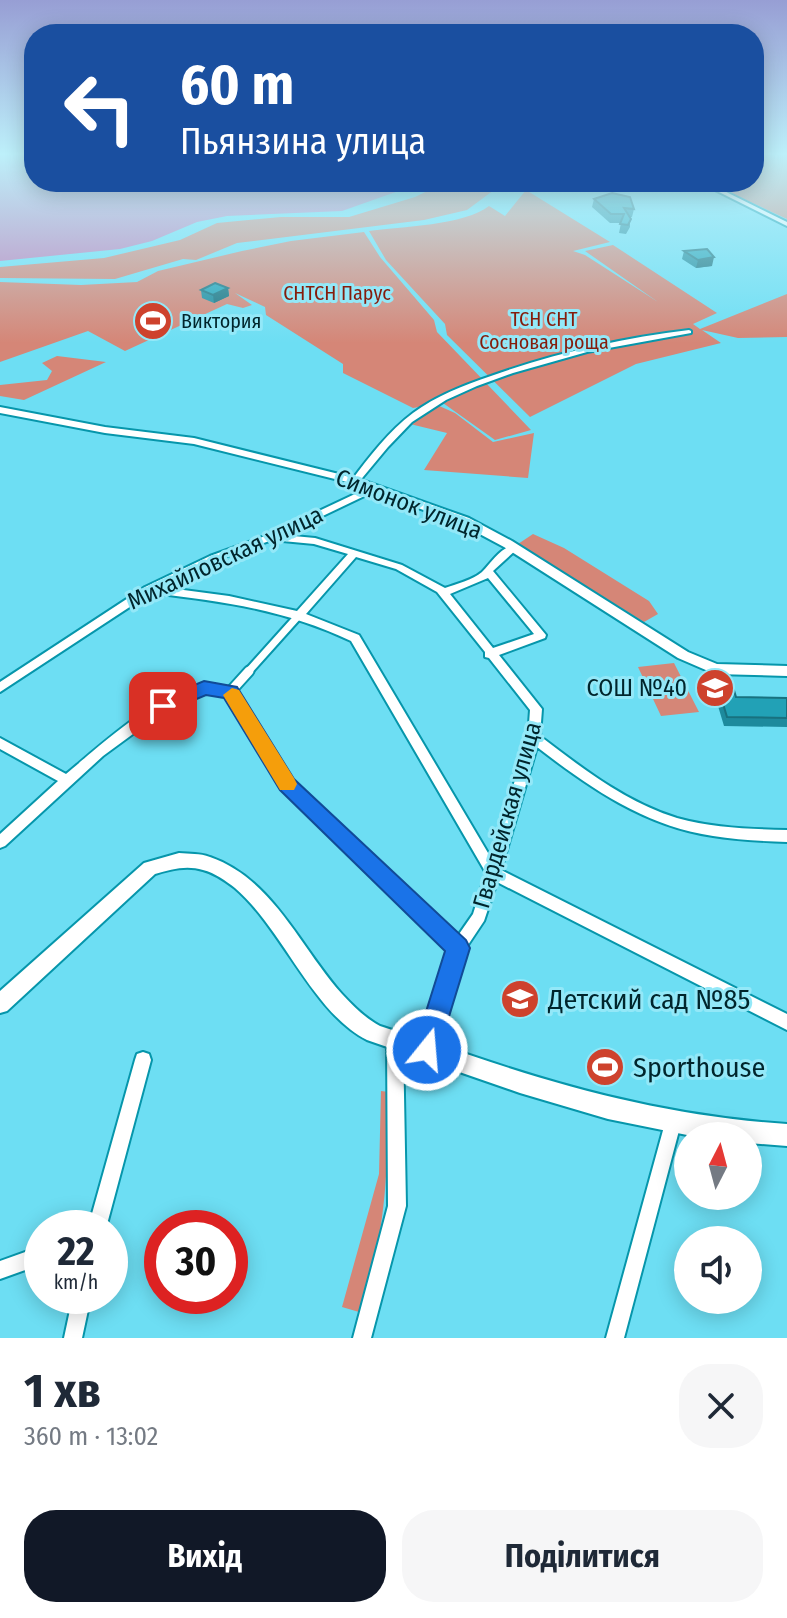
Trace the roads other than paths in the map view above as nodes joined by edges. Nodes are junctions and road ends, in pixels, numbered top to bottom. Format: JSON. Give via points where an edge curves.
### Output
{"nodes":[{"id":1,"x":689,"y":332,"type":"dead end"},
{"id":2,"x":0,"y":410,"type":"edge"},
{"id":3,"x":355,"y":481,"type":"junction"},
{"id":4,"x":374,"y":488,"type":"junction"},
{"id":5,"x":271,"y":537,"type":"junction"},
{"id":6,"x":514,"y":547,"type":"junction"},
{"id":7,"x":354,"y":553,"type":"junction"},
{"id":8,"x":488,"y":571,"type":"junction"},
{"id":9,"x":149,"y":589,"type":"junction"},
{"id":10,"x":443,"y":593,"type":"junction"},
{"id":11,"x":300,"y":614,"type":"junction"},
{"id":12,"x":489,"y":654,"type":"junction"},
{"id":13,"x":787,"y":671,"type":"edge"},
{"id":14,"x":0,"y":688,"type":"edge"},
{"id":15,"x":230,"y":692,"type":"junction"},
{"id":16,"x":534,"y":738,"type":"junction"},
{"id":17,"x":0,"y":743,"type":"edge"},
{"id":18,"x":68,"y":781,"type":"junction"},
{"id":19,"x":787,"y":836,"type":"edge"},
{"id":20,"x":0,"y":842,"type":"edge"},
{"id":21,"x":493,"y":873,"type":"junction"},
{"id":22,"x":458,"y":948,"type":"junction"},
{"id":23,"x":0,"y":1004,"type":"edge"},
{"id":24,"x":787,"y":1022,"type":"edge"},
{"id":25,"x":395,"y":1039,"type":"junction"},
{"id":26,"x":427,"y":1050,"type":"junction"},
{"id":27,"x":143,"y":1060,"type":"dead end"},
{"id":28,"x":673,"y":1123,"type":"junction"},
{"id":29,"x":787,"y":1135,"type":"edge"},
{"id":30,"x":102,"y":1210,"type":"edge"},
{"id":31,"x":24,"y":1261,"type":"edge"},
{"id":32,"x":0,"y":1270,"type":"edge"},
{"id":33,"x":78,"y":1314,"type":"edge"},
{"id":34,"x":73,"y":1338,"type":"edge"},
{"id":35,"x":362,"y":1338,"type":"edge"},
{"id":36,"x":615,"y":1338,"type":"edge"}],
"edges":[{"from":1,"to":3,"type":"street","via":[[620,344],[460,390],[418,413]]},
{"from":2,"to":3,"type":"street","name":"Симонок улица","via":[[194,441]]},
{"from":3,"to":4,"type":"street","name":"Симонок улица"},
{"from":4,"to":5,"type":"street","name":"Михайловская улица"},
{"from":4,"to":6,"type":"street","name":"Симонок улица","via":[[465,521]]},
{"from":5,"to":7,"type":"street","name":"Гвардейская улица","via":[[315,541]]},
{"from":5,"to":9,"type":"street","name":"Михайловская улица"},
{"from":6,"to":8,"type":"street"},
{"from":6,"to":13,"type":"street","name":"Симонок улица","via":[[683,655],[715,669]]},
{"from":7,"to":10,"type":"street","name":"Гвардейская улица","via":[[399,567]]},
{"from":7,"to":11,"type":"street"},
{"from":8,"to":10,"type":"street"},
{"from":8,"to":12,"type":"street","via":[[541,635]]},
{"from":9,"to":11,"type":"street","via":[[255,601]]},
{"from":9,"to":14,"type":"street","name":"Михайловская улица"},
{"from":10,"to":12,"type":"street","name":"Гвардейская улица"},
{"from":11,"to":15,"type":"street"},
{"from":11,"to":21,"type":"street","via":[[355,638]]},
{"from":12,"to":16,"type":"street","name":"Гвардейская улица","via":[[536,709]]},
{"from":15,"to":18,"type":"street","via":[[204,688],[163,706]]},
{"from":15,"to":22,"type":"street","via":[[287,785]]},
{"from":16,"to":19,"type":"street","via":[[617,799],[669,822],[719,834]]},
{"from":16,"to":21,"type":"street","name":"Гвардейская улица"},
{"from":17,"to":18,"type":"street"},
{"from":18,"to":20,"type":"street"},
{"from":21,"to":22,"type":"street","name":"Гвардейская улица","via":[[473,930]]},
{"from":21,"to":24,"type":"street"},
{"from":22,"to":26,"type":"street","name":"Гвардейская улица"},
{"from":23,"to":25,"type":"street","via":[[150,868],[181,860],[204,864],[242,884],[286,932],[325,991],[364,1029]]},
{"from":25,"to":26,"type":"street"},
{"from":25,"to":35,"type":"street","via":[[397,1206]]},
{"from":26,"to":28,"type":"street"},
{"from":27,"to":30,"type":"street"},
{"from":28,"to":29,"type":"street"},
{"from":28,"to":36,"type":"street"},
{"from":31,"to":32,"type":"street"},
{"from":33,"to":34,"type":"street"}]}
